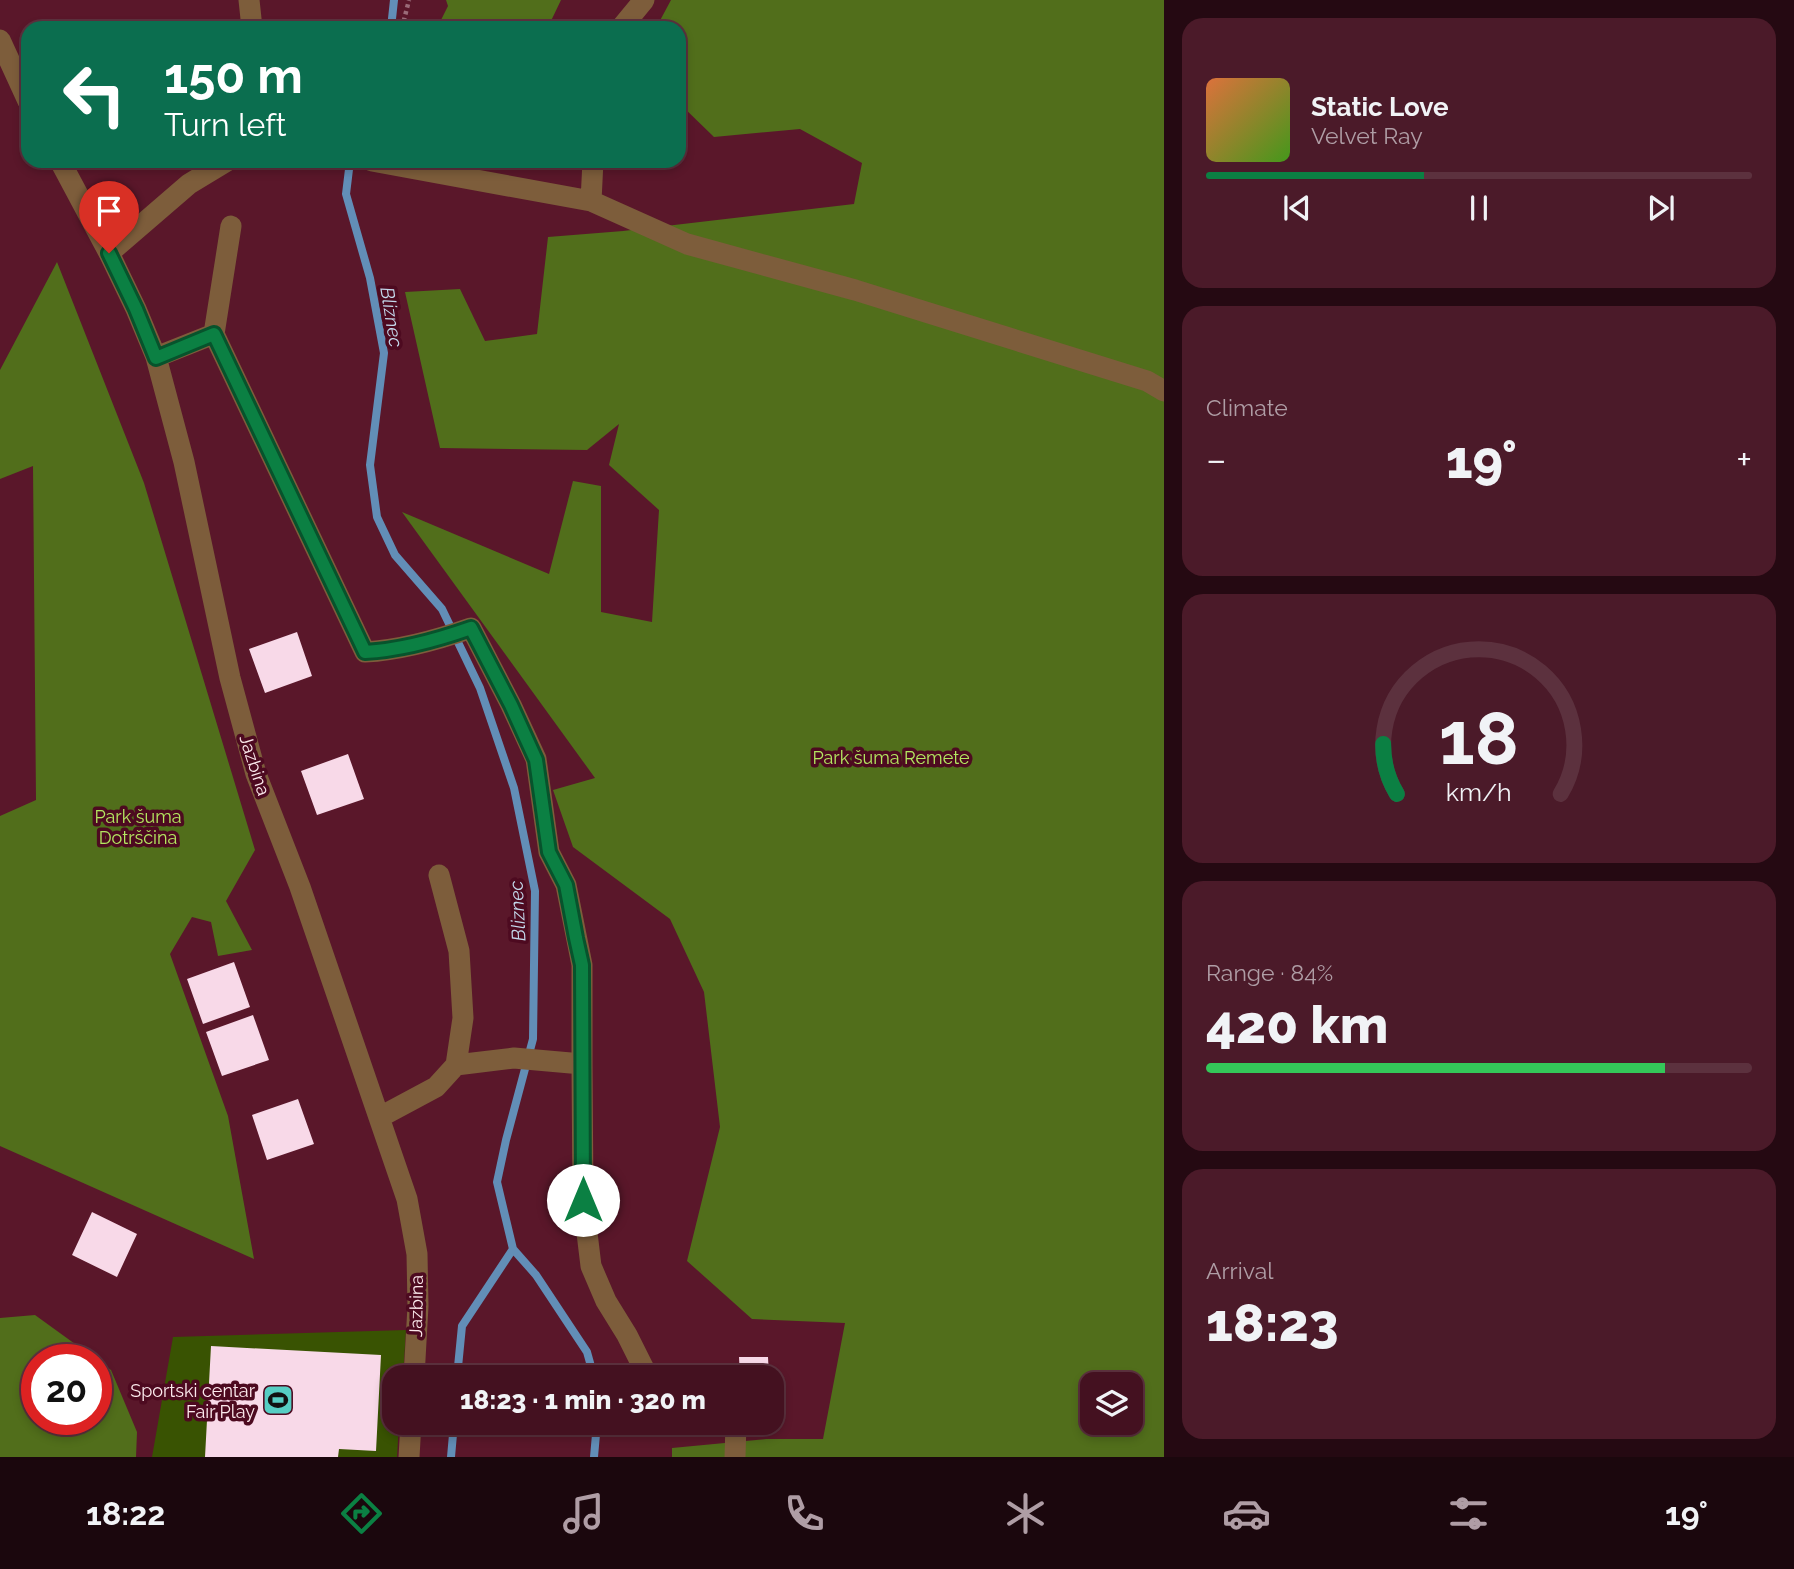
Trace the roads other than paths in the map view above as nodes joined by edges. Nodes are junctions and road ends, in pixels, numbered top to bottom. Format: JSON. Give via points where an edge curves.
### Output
{"nodes":[{"id":1,"x":250,"y":0,"type":"edge"},
{"id":2,"x":644,"y":0,"type":"edge"},
{"id":3,"x":252,"y":21,"type":"edge"},
{"id":4,"x":627,"y":21,"type":"edge"},
{"id":5,"x":0,"y":40,"type":"edge"},
{"id":6,"x":21,"y":86,"type":"edge"},
{"id":7,"x":64,"y":168,"type":"edge"},
{"id":8,"x":215,"y":168,"type":"edge"},
{"id":9,"x":410,"y":168,"type":"edge"},
{"id":10,"x":593,"y":168,"type":"edge"},
{"id":11,"x":591,"y":201,"type":"junction"},
{"id":12,"x":231,"y":226,"type":"dead end"},
{"id":13,"x":109,"y":253,"type":"junction"},
{"id":14,"x":214,"y":334,"type":"junction"},
{"id":15,"x":156,"y":358,"type":"junction"},
{"id":16,"x":1164,"y":391,"type":"edge"},
{"id":17,"x":439,"y":876,"type":"dead end"},
{"id":18,"x":582,"y":1064,"type":"junction"},
{"id":19,"x":456,"y":1065,"type":"junction"},
{"id":20,"x":380,"y":1117,"type":"junction"},
{"id":21,"x":415,"y":1365,"type":"edge"},
{"id":22,"x":642,"y":1365,"type":"edge"},
{"id":23,"x":410,"y":1435,"type":"edge"},
{"id":24,"x":736,"y":1435,"type":"edge"},
{"id":25,"x":409,"y":1457,"type":"edge"},
{"id":26,"x":735,"y":1457,"type":"edge"}],
"edges":[{"from":1,"to":3,"type":"street"},
{"from":2,"to":4,"type":"street"},
{"from":5,"to":6,"type":"street"},
{"from":7,"to":13,"type":"street","name":"Jazbina"},
{"from":8,"to":13,"type":"street","via":[[189,184]]},
{"from":9,"to":11,"type":"street"},
{"from":10,"to":11,"type":"street"},
{"from":11,"to":16,"type":"street","via":[[687,244],[881,298],[1147,381]]},
{"from":12,"to":14,"type":"street"},
{"from":13,"to":15,"type":"street","name":"Jazbina"},
{"from":14,"to":15,"type":"street"},
{"from":14,"to":18,"type":"street","via":[[365,652],[389,651],[471,628],[511,705],[536,760],[549,852],[566,885],[582,965]]},
{"from":15,"to":20,"type":"street","name":"Jazbina","via":[[256,774]]},
{"from":17,"to":19,"type":"street","via":[[459,951],[463,1018]]},
{"from":18,"to":19,"type":"street","via":[[514,1058]]},
{"from":18,"to":22,"type":"street","via":[[583,1200],[592,1266]]},
{"from":19,"to":20,"type":"street","via":[[436,1087]]},
{"from":20,"to":21,"type":"street","name":"Jazbina","via":[[407,1199],[417,1254]]},
{"from":23,"to":25,"type":"street"},
{"from":24,"to":26,"type":"street"}]}
